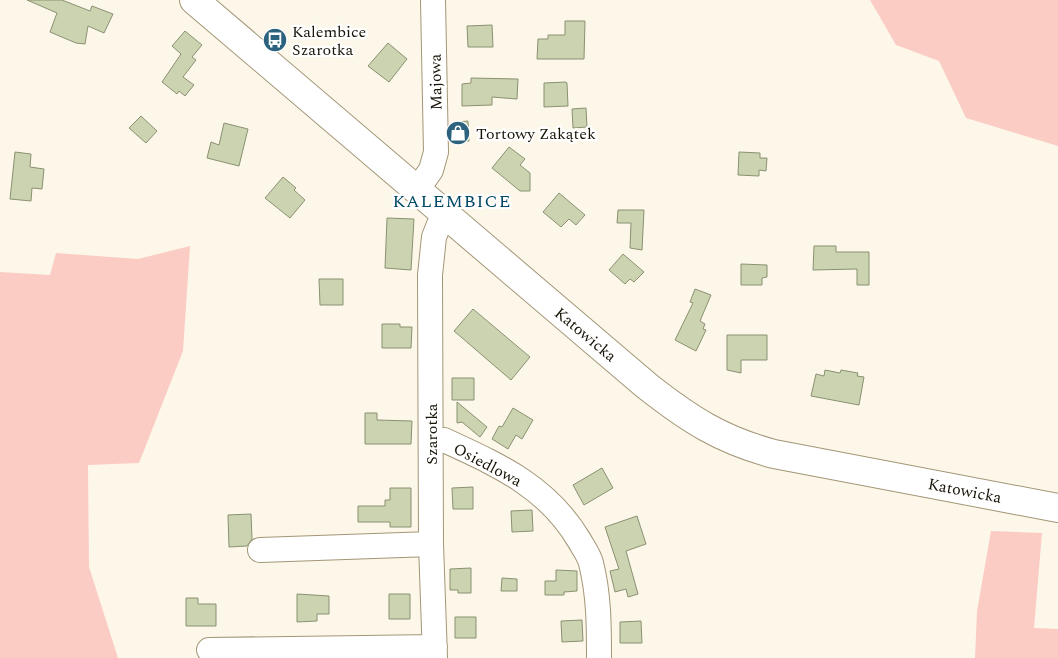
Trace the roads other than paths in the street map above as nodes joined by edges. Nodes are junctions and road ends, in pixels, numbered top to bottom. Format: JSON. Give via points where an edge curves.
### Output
{"nodes":[{"id":1,"x":194,"y":0,"type":"edge"},
{"id":2,"x":433,"y":0,"type":"edge"},
{"id":3,"x":417,"y":190,"type":"junction"},
{"id":4,"x":444,"y":212,"type":"junction"},
{"id":5,"x":431,"y":439,"type":"junction"},
{"id":6,"x":1058,"y":508,"type":"edge"},
{"id":7,"x":431,"y":544,"type":"junction"},
{"id":8,"x":260,"y":550,"type":"dead end"},
{"id":9,"x":209,"y":650,"type":"dead end"},
{"id":10,"x":435,"y":653,"type":"edge"},
{"id":11,"x":599,"y":658,"type":"edge"}],
"edges":[{"from":1,"to":3,"type":"main road","name":"Katowicka"},
{"from":2,"to":3,"type":"street","name":"Majowa","via":[[436,152],[430,170]]},
{"from":3,"to":4,"type":"main road","name":"Katowicka"},
{"from":4,"to":5,"type":"street","name":"Szarotka","via":[[434,237],[430,275]]},
{"from":4,"to":6,"type":"main road","name":"Katowicka","via":[[647,386],[713,432],[774,454]]},
{"from":5,"to":7,"type":"street","name":"Szarotka"},
{"from":5,"to":11,"type":"street","name":"Osiedlowa","via":[[444,440],[515,475],[552,504],[570,525],[591,561],[598,605]]},
{"from":7,"to":8,"type":"street"},
{"from":7,"to":10,"type":"street","name":"Szarotka"},
{"from":9,"to":10,"type":"street"}]}
